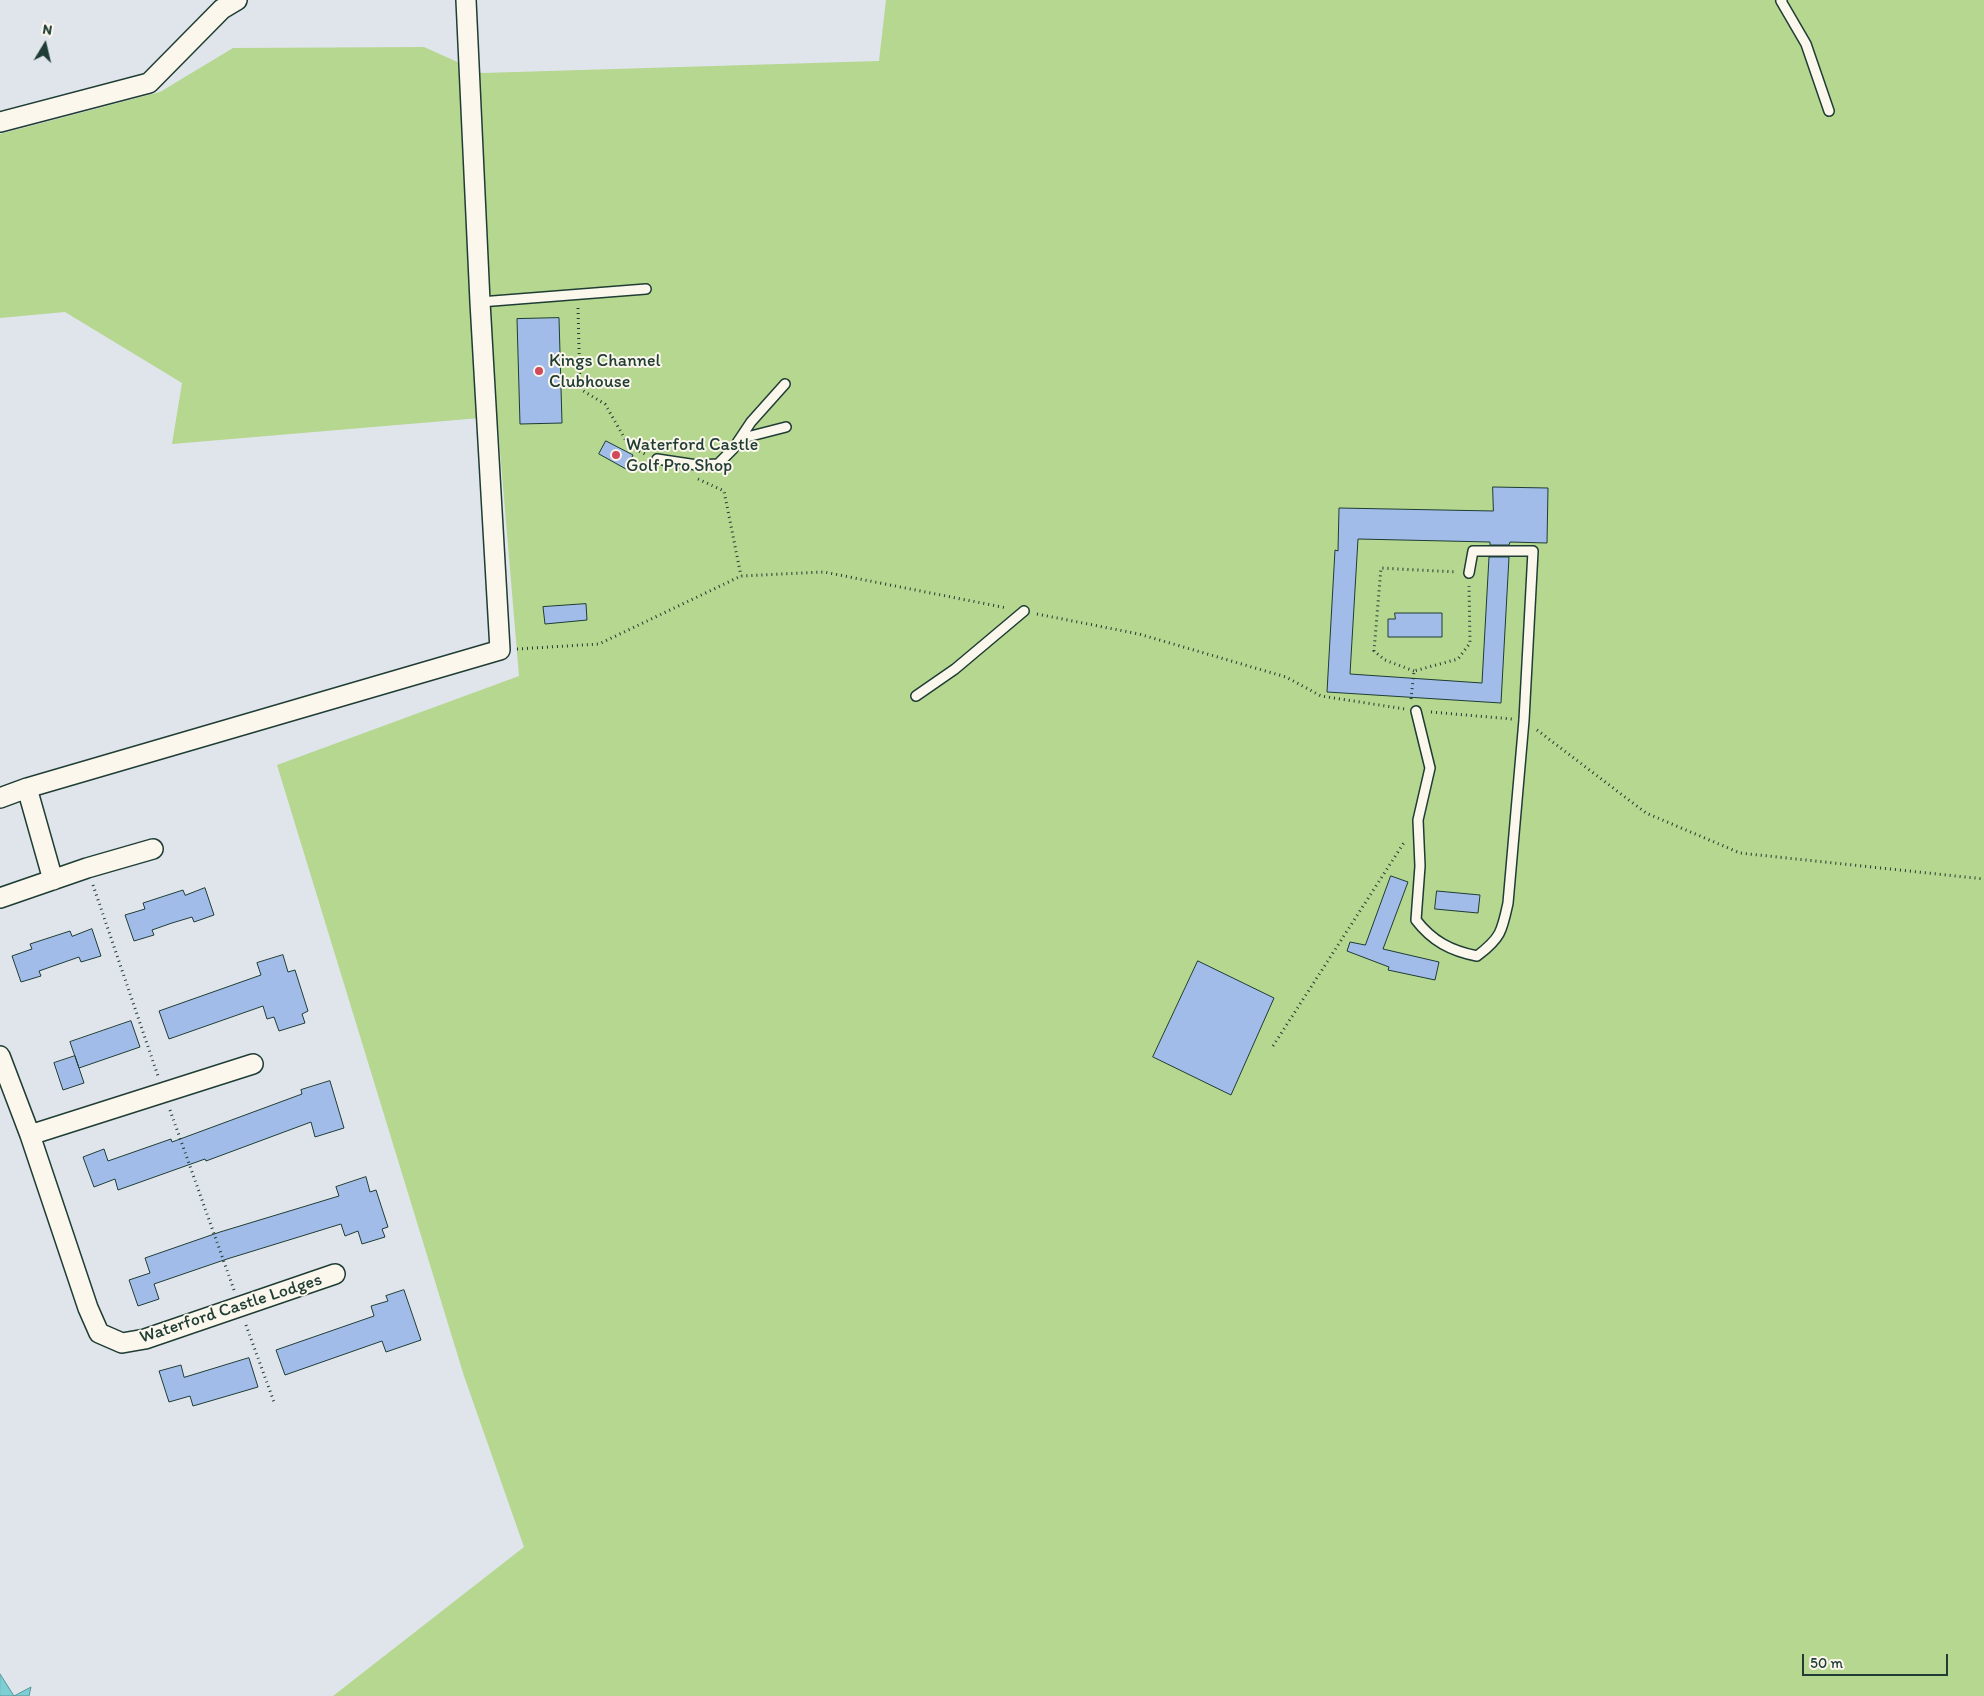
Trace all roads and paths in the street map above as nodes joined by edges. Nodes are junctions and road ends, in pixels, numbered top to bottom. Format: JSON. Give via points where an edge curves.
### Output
{"nodes":[{"id":1,"x":237,"y":0,"type":"edge"},
{"id":2,"x":466,"y":0,"type":"edge"},
{"id":3,"x":1782,"y":0,"type":"edge"},
{"id":4,"x":1829,"y":111,"type":"dead end"},
{"id":5,"x":0,"y":122,"type":"edge"},
{"id":6,"x":646,"y":289,"type":"dead end"},
{"id":7,"x":578,"y":294,"type":"junction"},
{"id":8,"x":480,"y":302,"type":"junction"},
{"id":9,"x":785,"y":384,"type":"dead end"},
{"id":10,"x":786,"y":427,"type":"dead end"},
{"id":11,"x":733,"y":449,"type":"junction"},
{"id":12,"x":656,"y":459,"type":"joint"},
{"id":13,"x":690,"y":475,"type":"dead end"},
{"id":14,"x":1469,"y":573,"type":"junction"},
{"id":15,"x":741,"y":576,"type":"junction"},
{"id":16,"x":1024,"y":611,"type":"junction"},
{"id":17,"x":500,"y":650,"type":"junction"},
{"id":18,"x":1414,"y":671,"type":"junction"},
{"id":19,"x":916,"y":696,"type":"dead end"},
{"id":20,"x":1416,"y":711,"type":"junction"},
{"id":21,"x":1524,"y":720,"type":"junction"},
{"id":22,"x":26,"y":788,"type":"junction"},
{"id":23,"x":0,"y":798,"type":"edge"},
{"id":24,"x":1418,"y":820,"type":"junction"},
{"id":25,"x":153,"y":849,"type":"dead end"},
{"id":26,"x":87,"y":868,"type":"junction"},
{"id":27,"x":1984,"y":879,"type":"edge"},
{"id":28,"x":52,"y":880,"type":"junction"},
{"id":29,"x":0,"y":898,"type":"edge"},
{"id":30,"x":1273,"y":1046,"type":"dead end"},
{"id":31,"x":0,"y":1056,"type":"edge"},
{"id":32,"x":253,"y":1064,"type":"dead end"},
{"id":33,"x":164,"y":1092,"type":"junction"},
{"id":34,"x":30,"y":1135,"type":"junction"},
{"id":35,"x":334,"y":1274,"type":"dead end"},
{"id":36,"x":240,"y":1306,"type":"junction"},
{"id":37,"x":274,"y":1402,"type":"dead end"}],
"edges":[{"from":1,"to":5,"type":"street","via":[[222,9],[149,83]]},
{"from":2,"to":8,"type":"street"},
{"from":3,"to":4,"type":"lane","via":[[1806,44]]},
{"from":6,"to":7,"type":"lane"},
{"from":7,"to":8,"type":"lane"},
{"from":7,"to":12,"type":"path","via":[[580,389],[605,404],[629,446]]},
{"from":8,"to":17,"type":"street"},
{"from":9,"to":11,"type":"lane","via":[[751,422]]},
{"from":10,"to":11,"type":"lane","via":[[748,437]]},
{"from":11,"to":12,"type":"lane","via":[[718,464],[697,465]]},
{"from":13,"to":15,"type":"path","via":[[724,491]]},
{"from":14,"to":18,"type":"path","via":[[1470,643],[1458,659]]},
{"from":14,"to":18,"type":"path","via":[[1381,568],[1374,651],[1385,660]]},
{"from":14,"to":21,"type":"lane","via":[[1473,551],[1532,551]]},
{"from":15,"to":16,"type":"path","via":[[824,572]]},
{"from":15,"to":17,"type":"path","via":[[599,644]]},
{"from":16,"to":19,"type":"lane","via":[[955,669]]},
{"from":16,"to":20,"type":"path","via":[[1148,636],[1286,677],[1321,696]]},
{"from":17,"to":22,"type":"street"},
{"from":18,"to":20,"type":"path","via":[[1410,697]]},
{"from":20,"to":21,"type":"path"},
{"from":20,"to":24,"type":"lane","via":[[1430,768]]},
{"from":21,"to":24,"type":"lane","via":[[1503,929],[1492,945],[1477,956],[1461,953],[1438,942],[1416,920],[1420,866]]},
{"from":21,"to":27,"type":"path","via":[[1646,813],[1740,853]]},
{"from":22,"to":23,"type":"street"},
{"from":22,"to":28,"type":"street"},
{"from":24,"to":30,"type":"path"},
{"from":25,"to":26,"type":"street"},
{"from":26,"to":28,"type":"street"},
{"from":26,"to":33,"type":"path"},
{"from":28,"to":29,"type":"street"},
{"from":31,"to":34,"type":"street","name":"Waterford Castle Lodges"},
{"from":32,"to":33,"type":"street"},
{"from":33,"to":34,"type":"street"},
{"from":33,"to":36,"type":"path"},
{"from":34,"to":36,"type":"street","name":"Waterford Castle Lodges","via":[[99,1334],[122,1344]]},
{"from":35,"to":36,"type":"street","name":"Waterford Castle Lodges"},
{"from":36,"to":37,"type":"path"}]}
